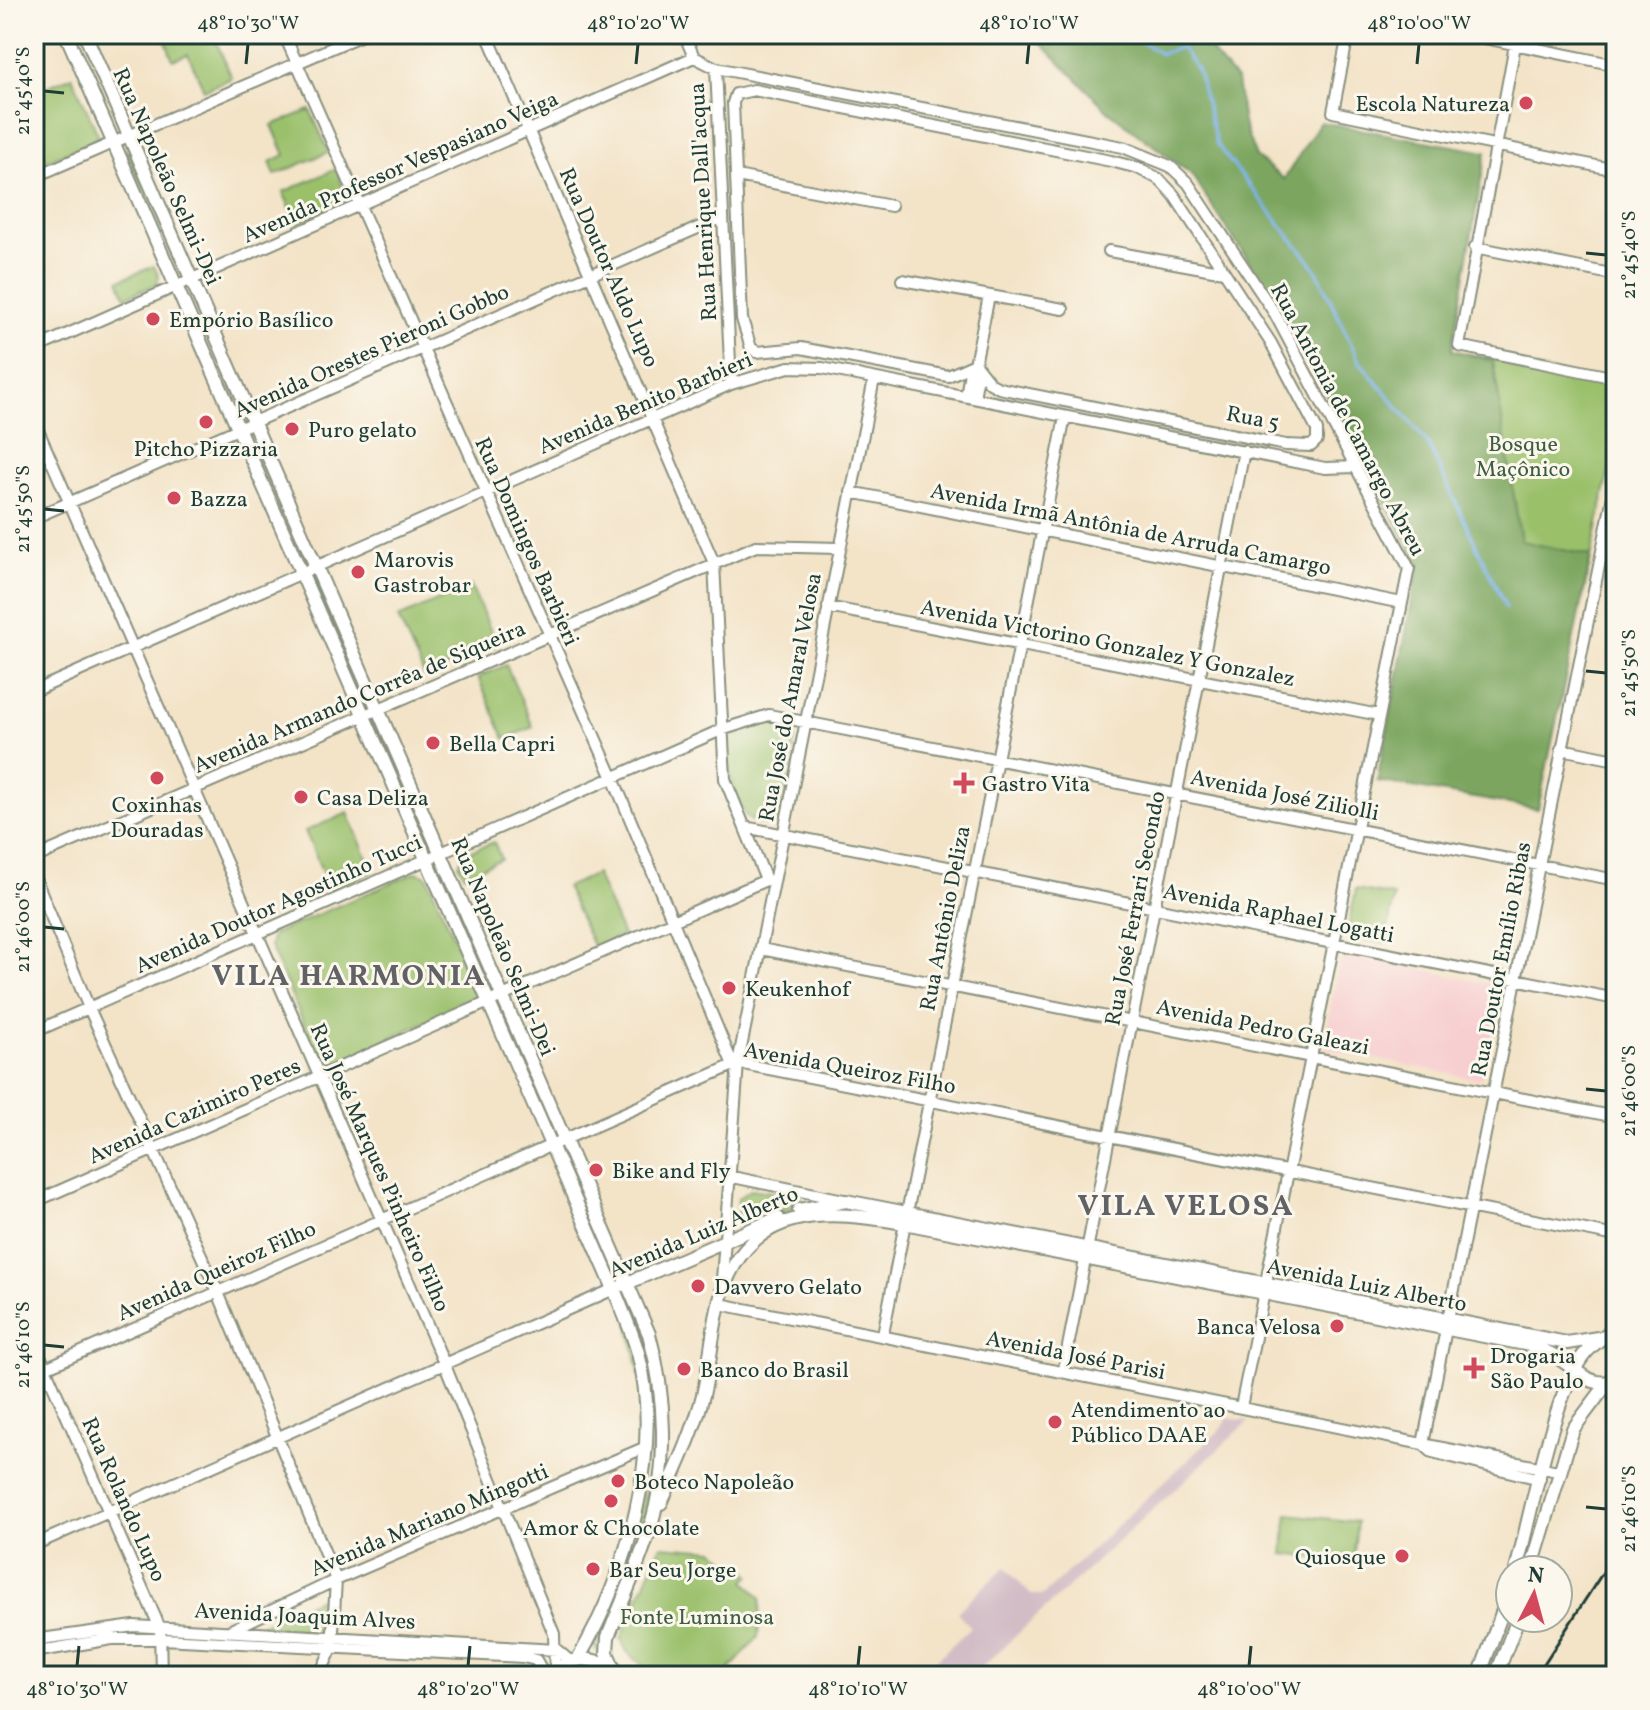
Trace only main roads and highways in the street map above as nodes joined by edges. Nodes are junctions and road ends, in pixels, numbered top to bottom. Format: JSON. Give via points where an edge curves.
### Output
{"nodes":[{"id":1,"x":66,"y":34,"type":"edge"},
{"id":2,"x":85,"y":34,"type":"edge"},
{"id":3,"x":905,"y":1217,"type":"junction"},
{"id":4,"x":737,"y":1260,"type":"joint"},
{"id":5,"x":628,"y":1283,"type":"junction"},
{"id":6,"x":614,"y":1289,"type":"junction"},
{"id":7,"x":1446,"y":1325,"type":"junction"},
{"id":8,"x":1616,"y":1327,"type":"edge"},
{"id":9,"x":1610,"y":1339,"type":"edge"},
{"id":10,"x":1574,"y":1371,"type":"junction"},
{"id":11,"x":1613,"y":1380,"type":"edge"},
{"id":12,"x":650,"y":1528,"type":"junction"},
{"id":13,"x":1520,"y":1554,"type":"edge"},
{"id":14,"x":1535,"y":1554,"type":"edge"},
{"id":15,"x":1494,"y":1634,"type":"edge"},
{"id":16,"x":1512,"y":1634,"type":"edge"},
{"id":17,"x":574,"y":1660,"type":"junction"},
{"id":18,"x":551,"y":1674,"type":"edge"},
{"id":19,"x":616,"y":1674,"type":"edge"},
{"id":20,"x":1479,"y":1676,"type":"edge"},
{"id":21,"x":1496,"y":1676,"type":"edge"}],
"edges":[{"from":1,"to":6,"type":"main road","name":"Rua Napoleão Selmi-Dei"},
{"from":2,"to":5,"type":"main road","name":"Rua Napoleão Selmi-Dei"},
{"from":3,"to":4,"type":"main road","name":"Avenida Luiz Alberto","via":[[839,1212],[791,1219],[766,1231]]},
{"from":3,"to":5,"type":"main road","name":"Avenida Luiz Alberto","via":[[846,1201],[805,1208]]},
{"from":3,"to":7,"type":"main road","name":"Avenida Luiz Alberto"},
{"from":4,"to":12,"type":"main road","name":"Rua José do Amaral Velosa","via":[[720,1299],[702,1397]]},
{"from":5,"to":6,"type":"main road","name":"Avenida Luiz Alberto"},
{"from":5,"to":12,"type":"main road","name":"Rua Napoleão Selmi-Dei","via":[[653,1348],[661,1398],[659,1487]]},
{"from":6,"to":17,"type":"main road","name":"Rua Napoleão Selmi-Dei","via":[[638,1353],[646,1447],[637,1510],[606,1599]]},
{"from":7,"to":9,"type":"main road","name":"Avenida Luiz Alberto","via":[[1567,1343]]},
{"from":7,"to":10,"type":"main road","name":"Avenida Luiz Alberto","via":[[1530,1345]]},
{"from":8,"to":9,"type":"main road"},
{"from":9,"to":10,"type":"main road","via":[[1583,1356]]},
{"from":10,"to":11,"type":"main road","name":"Avenida Luiz Alberto","via":[[1594,1383]]},
{"from":10,"to":13,"type":"main road"},
{"from":11,"to":14,"type":"main road","via":[[1573,1429]]},
{"from":12,"to":19,"type":"main road","name":"Rua Napoleão Selmi-Dei","via":[[608,1637],[607,1653]]},
{"from":15,"to":20,"type":"main road"},
{"from":16,"to":21,"type":"main road"},
{"from":17,"to":18,"type":"main road"},
{"from":17,"to":19,"type":"main road","via":[[593,1659]]}]}
